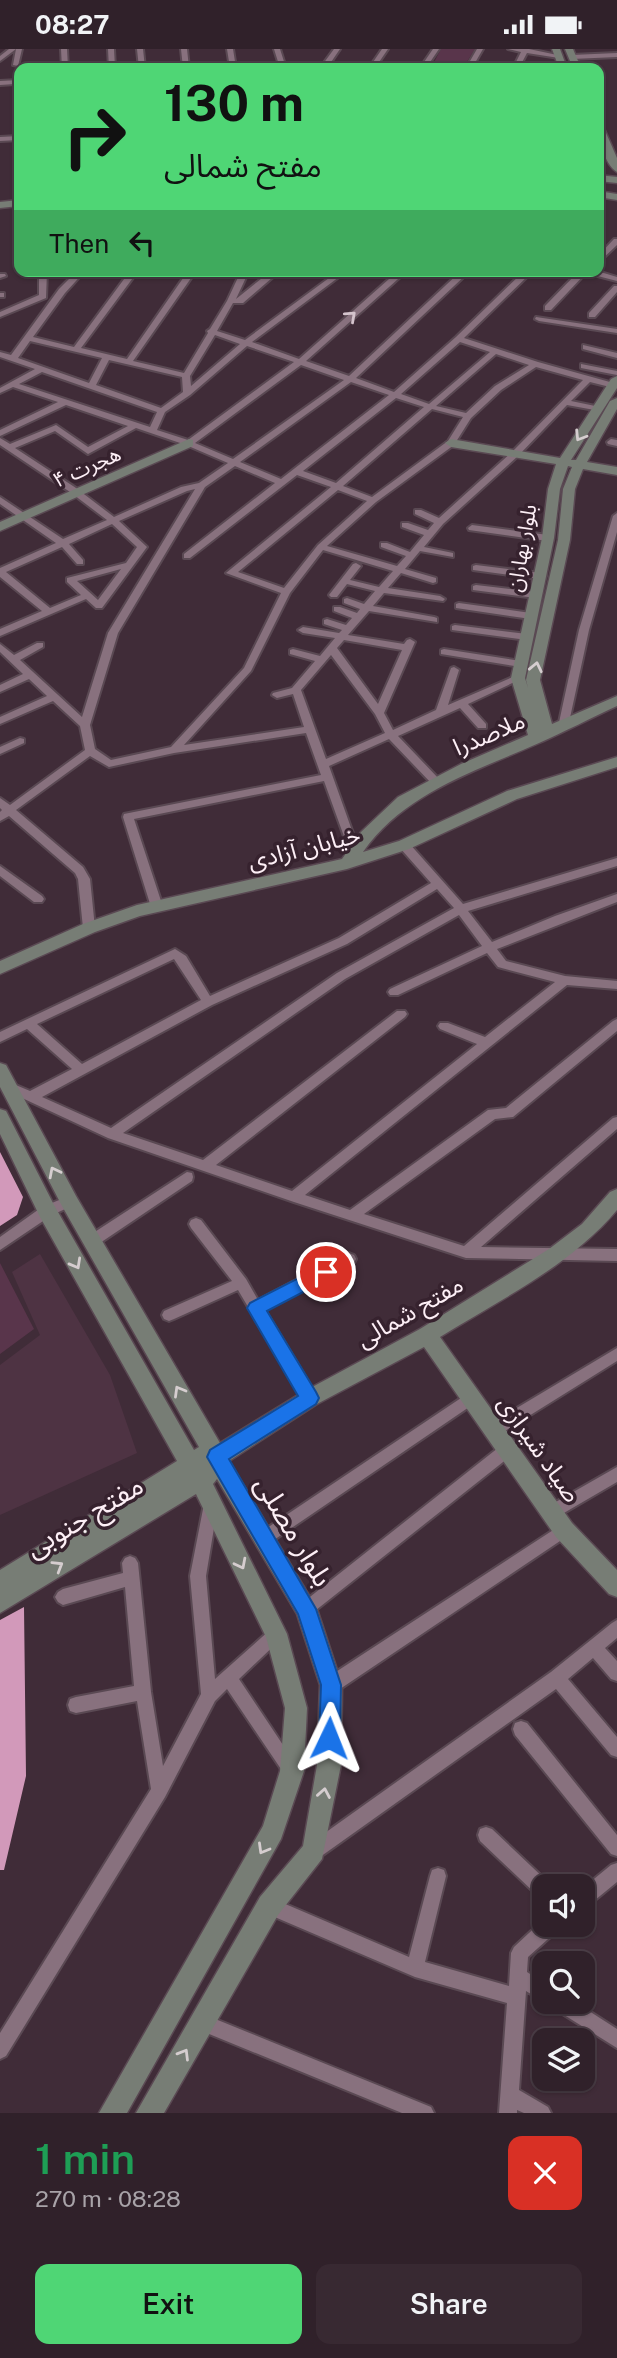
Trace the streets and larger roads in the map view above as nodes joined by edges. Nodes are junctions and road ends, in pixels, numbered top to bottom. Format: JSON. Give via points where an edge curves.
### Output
{"nodes":[{"id":1,"x":13,"y":49,"type":"edge"},
{"id":2,"x":511,"y":49,"type":"edge"},
{"id":3,"x":614,"y":49,"type":"edge"},
{"id":4,"x":525,"y":50,"type":"edge"},
{"id":5,"x":558,"y":53,"type":"edge"},
{"id":6,"x":570,"y":53,"type":"edge"},
{"id":7,"x":617,"y":55,"type":"edge"},
{"id":8,"x":0,"y":59,"type":"edge"},
{"id":9,"x":604,"y":140,"type":"edge"},
{"id":10,"x":617,"y":169,"type":"edge"},
{"id":11,"x":617,"y":241,"type":"edge"},
{"id":12,"x":604,"y":255,"type":"edge"},
{"id":13,"x":43,"y":277,"type":"edge"},
{"id":14,"x":75,"y":277,"type":"edge"},
{"id":15,"x":130,"y":277,"type":"edge"},
{"id":16,"x":188,"y":277,"type":"edge"},
{"id":17,"x":243,"y":277,"type":"edge"},
{"id":18,"x":269,"y":277,"type":"edge"},
{"id":19,"x":335,"y":277,"type":"edge"},
{"id":20,"x":396,"y":277,"type":"edge"},
{"id":21,"x":460,"y":277,"type":"edge"},
{"id":22,"x":523,"y":277,"type":"edge"},
{"id":23,"x":577,"y":277,"type":"edge"},
{"id":24,"x":617,"y":288,"type":"edge"},
{"id":25,"x":62,"y":291,"type":"junction"},
{"id":26,"x":43,"y":296,"type":"junction"},
{"id":27,"x":231,"y":301,"type":"junction"},
{"id":28,"x":548,"y":308,"type":"dead end"},
{"id":29,"x":0,"y":315,"type":"edge"},
{"id":30,"x":592,"y":315,"type":"dead end"},
{"id":31,"x":539,"y":319,"type":"dead end"},
{"id":32,"x":211,"y":331,"type":"junction"},
{"id":33,"x":617,"y":331,"type":"edge"},
{"id":34,"x":28,"y":338,"type":"junction"},
{"id":35,"x":459,"y":339,"type":"junction"},
{"id":36,"x":246,"y":343,"type":"junction"},
{"id":37,"x":586,"y":347,"type":"dead end"},
{"id":38,"x":76,"y":349,"type":"junction"},
{"id":39,"x":495,"y":351,"type":"junction"},
{"id":40,"x":0,"y":353,"type":"edge"},
{"id":41,"x":617,"y":356,"type":"edge"},
{"id":42,"x":14,"y":357,"type":"junction"},
{"id":43,"x":106,"y":358,"type":"junction"},
{"id":44,"x":301,"y":361,"type":"junction"},
{"id":45,"x":128,"y":363,"type":"junction"},
{"id":46,"x":536,"y":365,"type":"junction"},
{"id":47,"x":584,"y":366,"type":"dead end"},
{"id":48,"x":41,"y":369,"type":"junction"},
{"id":49,"x":186,"y":376,"type":"junction"},
{"id":50,"x":350,"y":379,"type":"junction"},
{"id":51,"x":587,"y":380,"type":"junction"},
{"id":52,"x":14,"y":385,"type":"junction"},
{"id":53,"x":91,"y":386,"type":"junction"},
{"id":54,"x":0,"y":391,"type":"edge"},
{"id":55,"x":187,"y":393,"type":"junction"},
{"id":56,"x":395,"y":395,"type":"junction"},
{"id":57,"x":613,"y":395,"type":"edge"},
{"id":58,"x":65,"y":401,"type":"junction"},
{"id":59,"x":564,"y":402,"type":"junction"},
{"id":60,"x":428,"y":406,"type":"junction"},
{"id":61,"x":162,"y":411,"type":"junction"},
{"id":62,"x":468,"y":416,"type":"junction"},
{"id":63,"x":136,"y":425,"type":"junction"},
{"id":64,"x":152,"y":431,"type":"junction"},
{"id":65,"x":0,"y":433,"type":"edge"},
{"id":66,"x":38,"y":436,"type":"joint"},
{"id":67,"x":0,"y":441,"type":"edge"},
{"id":68,"x":189,"y":443,"type":"junction"},
{"id":69,"x":451,"y":443,"type":"junction"},
{"id":70,"x":9,"y":447,"type":"junction"},
{"id":71,"x":515,"y":454,"type":"junction"},
{"id":72,"x":234,"y":463,"type":"junction"},
{"id":73,"x":563,"y":463,"type":"junction"},
{"id":74,"x":579,"y":465,"type":"junction"},
{"id":75,"x":298,"y":471,"type":"junction"},
{"id":76,"x":617,"y":471,"type":"edge"},
{"id":77,"x":282,"y":483,"type":"junction"},
{"id":78,"x":202,"y":485,"type":"junction"},
{"id":79,"x":338,"y":486,"type":"junction"},
{"id":80,"x":79,"y":491,"type":"junction"},
{"id":81,"x":0,"y":500,"type":"edge"},
{"id":82,"x":373,"y":500,"type":"junction"},
{"id":83,"x":418,"y":512,"type":"dead end"},
{"id":84,"x":26,"y":515,"type":"junction"},
{"id":85,"x":617,"y":516,"type":"edge"},
{"id":86,"x":116,"y":519,"type":"junction"},
{"id":87,"x":440,"y":522,"type":"junction"},
{"id":88,"x":405,"y":525,"type":"dead end"},
{"id":89,"x":0,"y":527,"type":"edge"},
{"id":90,"x":472,"y":528,"type":"dead end"},
{"id":91,"x":430,"y":534,"type":"junction"},
{"id":92,"x":548,"y":538,"type":"junction"},
{"id":93,"x":64,"y":544,"type":"junction"},
{"id":94,"x":384,"y":545,"type":"dead end"},
{"id":95,"x":321,"y":547,"type":"junction"},
{"id":96,"x":414,"y":552,"type":"junction"},
{"id":97,"x":450,"y":555,"type":"dead end"},
{"id":98,"x":187,"y":556,"type":"dead end"},
{"id":99,"x":80,"y":562,"type":"dead end"},
{"id":100,"x":131,"y":564,"type":"junction"},
{"id":101,"x":356,"y":566,"type":"dead end"},
{"id":102,"x":476,"y":568,"type":"dead end"},
{"id":103,"x":0,"y":572,"type":"edge"},
{"id":104,"x":396,"y":572,"type":"junction"},
{"id":105,"x":541,"y":576,"type":"junction"},
{"id":106,"x":433,"y":580,"type":"dead end"},
{"id":107,"x":345,"y":581,"type":"junction"},
{"id":108,"x":476,"y":588,"type":"dead end"},
{"id":109,"x":381,"y":590,"type":"junction"},
{"id":110,"x":286,"y":592,"type":"junction"},
{"id":111,"x":334,"y":595,"type":"dead end"},
{"id":112,"x":536,"y":595,"type":"junction"},
{"id":113,"x":86,"y":596,"type":"junction"},
{"id":114,"x":440,"y":599,"type":"dead end"},
{"id":115,"x":347,"y":601,"type":"dead end"},
{"id":116,"x":459,"y":606,"type":"dead end"},
{"id":117,"x":366,"y":608,"type":"junction"},
{"id":118,"x":337,"y":609,"type":"dead end"},
{"id":119,"x":48,"y":611,"type":"junction"},
{"id":120,"x":531,"y":616,"type":"junction"},
{"id":121,"x":358,"y":617,"type":"junction"},
{"id":122,"x":434,"y":620,"type":"dead end"},
{"id":123,"x":327,"y":622,"type":"dead end"},
{"id":124,"x":455,"y":628,"type":"dead end"},
{"id":125,"x":349,"y":629,"type":"junction"},
{"id":126,"x":303,"y":630,"type":"dead end"},
{"id":127,"x":0,"y":633,"type":"edge"},
{"id":128,"x":527,"y":637,"type":"junction"},
{"id":129,"x":343,"y":638,"type":"junction"},
{"id":130,"x":40,"y":645,"type":"dead end"},
{"id":131,"x":0,"y":647,"type":"edge"},
{"id":132,"x":334,"y":650,"type":"junction"},
{"id":133,"x":293,"y":652,"type":"dead end"},
{"id":134,"x":444,"y":652,"type":"dead end"},
{"id":135,"x":14,"y":659,"type":"junction"},
{"id":136,"x":323,"y":660,"type":"junction"},
{"id":137,"x":521,"y":664,"type":"junction"},
{"id":138,"x":454,"y":670,"type":"dead end"},
{"id":139,"x":30,"y":674,"type":"junction"},
{"id":140,"x":518,"y":678,"type":"junction"},
{"id":141,"x":0,"y":689,"type":"edge"},
{"id":142,"x":296,"y":690,"type":"junction"},
{"id":143,"x":277,"y":695,"type":"dead end"},
{"id":144,"x":54,"y":697,"type":"junction"},
{"id":145,"x":617,"y":701,"type":"edge"},
{"id":146,"x":463,"y":705,"type":"junction"},
{"id":147,"x":442,"y":712,"type":"junction"},
{"id":148,"x":379,"y":713,"type":"junction"},
{"id":149,"x":0,"y":721,"type":"edge"},
{"id":150,"x":85,"y":725,"type":"junction"},
{"id":151,"x":482,"y":726,"type":"dead end"},
{"id":152,"x":563,"y":727,"type":"junction"},
{"id":153,"x":310,"y":729,"type":"junction"},
{"id":154,"x":391,"y":735,"type":"junction"},
{"id":155,"x":541,"y":736,"type":"junction"},
{"id":156,"x":20,"y":741,"type":"dead end"},
{"id":157,"x":174,"y":750,"type":"junction"},
{"id":158,"x":0,"y":751,"type":"edge"},
{"id":159,"x":90,"y":751,"type":"junction"},
{"id":160,"x":617,"y":762,"type":"edge"},
{"id":161,"x":325,"y":764,"type":"junction"},
{"id":162,"x":327,"y":777,"type":"junction"},
{"id":163,"x":436,"y":782,"type":"junction"},
{"id":164,"x":3,"y":810,"type":"edge"},
{"id":165,"x":128,"y":817,"type":"joint"},
{"id":166,"x":386,"y":819,"type":"junction"},
{"id":167,"x":408,"y":843,"type":"junction"},
{"id":168,"x":351,"y":858,"type":"junction"},
{"id":169,"x":617,"y":862,"type":"edge"},
{"id":170,"x":0,"y":870,"type":"edge"},
{"id":171,"x":439,"y":883,"type":"junction"},
{"id":172,"x":617,"y":898,"type":"edge"},
{"id":173,"x":38,"y":899,"type":"dead end"},
{"id":174,"x":157,"y":907,"type":"junction"},
{"id":175,"x":461,"y":909,"type":"junction"},
{"id":176,"x":89,"y":928,"type":"junction"},
{"id":177,"x":488,"y":945,"type":"junction"},
{"id":178,"x":0,"y":968,"type":"edge"},
{"id":179,"x":565,"y":980,"type":"junction"},
{"id":180,"x":617,"y":985,"type":"edge"},
{"id":181,"x":394,"y":992,"type":"dead end"},
{"id":182,"x":208,"y":1002,"type":"junction"},
{"id":183,"x":401,"y":1014,"type":"dead end"},
{"id":184,"x":28,"y":1023,"type":"junction"},
{"id":185,"x":617,"y":1024,"type":"edge"},
{"id":186,"x":444,"y":1026,"type":"dead end"},
{"id":187,"x":0,"y":1037,"type":"edge"},
{"id":188,"x":487,"y":1043,"type":"junction"},
{"id":189,"x":80,"y":1069,"type":"junction"},
{"id":190,"x":0,"y":1070,"type":"edge"},
{"id":191,"x":11,"y":1088,"type":"junction"},
{"id":192,"x":32,"y":1096,"type":"junction"},
{"id":193,"x":0,"y":1116,"type":"edge"},
{"id":194,"x":617,"y":1122,"type":"edge"},
{"id":195,"x":112,"y":1134,"type":"junction"},
{"id":196,"x":205,"y":1165,"type":"junction"},
{"id":197,"x":187,"y":1177,"type":"dead end"},
{"id":198,"x":617,"y":1196,"type":"edge"},
{"id":199,"x":294,"y":1197,"type":"junction"},
{"id":200,"x":69,"y":1201,"type":"junction"},
{"id":201,"x":47,"y":1211,"type":"junction"},
{"id":202,"x":354,"y":1214,"type":"junction"},
{"id":203,"x":196,"y":1224,"type":"dead end"},
{"id":204,"x":92,"y":1241,"type":"junction"},
{"id":205,"x":0,"y":1244,"type":"edge"},
{"id":206,"x":466,"y":1252,"type":"junction"},
{"id":207,"x":556,"y":1255,"type":"junction"},
{"id":208,"x":617,"y":1255,"type":"edge"},
{"id":209,"x":349,"y":1259,"type":"dead end"},
{"id":210,"x":241,"y":1283,"type":"junction"},
{"id":211,"x":256,"y":1308,"type":"junction"},
{"id":212,"x":169,"y":1315,"type":"dead end"},
{"id":213,"x":428,"y":1335,"type":"junction"},
{"id":214,"x":617,"y":1354,"type":"edge"},
{"id":215,"x":310,"y":1398,"type":"junction"},
{"id":216,"x":470,"y":1398,"type":"junction"},
{"id":217,"x":495,"y":1429,"type":"junction"},
{"id":218,"x":508,"y":1449,"type":"junction"},
{"id":219,"x":217,"y":1458,"type":"junction"},
{"id":220,"x":195,"y":1473,"type":"junction"},
{"id":221,"x":617,"y":1473,"type":"edge"},
{"id":222,"x":211,"y":1503,"type":"junction"},
{"id":223,"x":558,"y":1521,"type":"junction"},
{"id":224,"x":263,"y":1539,"type":"junction"},
{"id":225,"x":130,"y":1570,"type":"joint"},
{"id":226,"x":0,"y":1582,"type":"edge"},
{"id":227,"x":617,"y":1586,"type":"edge"},
{"id":228,"x":63,"y":1597,"type":"dead end"},
{"id":229,"x":0,"y":1602,"type":"edge"},
{"id":230,"x":306,"y":1609,"type":"junction"},
{"id":231,"x":617,"y":1628,"type":"edge"},
{"id":232,"x":276,"y":1633,"type":"junction"},
{"id":233,"x":594,"y":1647,"type":"junction"},
{"id":234,"x":617,"y":1673,"type":"edge"},
{"id":235,"x":228,"y":1677,"type":"junction"},
{"id":236,"x":557,"y":1678,"type":"junction"},
{"id":237,"x":331,"y":1685,"type":"junction"},
{"id":238,"x":143,"y":1692,"type":"junction"},
{"id":239,"x":209,"y":1695,"type":"junction"},
{"id":240,"x":76,"y":1705,"type":"dead end"},
{"id":241,"x":521,"y":1729,"type":"dead end"},
{"id":242,"x":617,"y":1749,"type":"edge"},
{"id":243,"x":292,"y":1772,"type":"junction"},
{"id":244,"x":159,"y":1791,"type":"junction"},
{"id":245,"x":486,"y":1835,"type":"dead end"},
{"id":246,"x":617,"y":1847,"type":"edge"},
{"id":247,"x":314,"y":1851,"type":"junction"},
{"id":248,"x":617,"y":1871,"type":"edge"},
{"id":249,"x":438,"y":1876,"type":"dead end"},
{"id":250,"x":532,"y":1879,"type":"edge"},
{"id":251,"x":595,"y":1889,"type":"edge"},
{"id":252,"x":269,"y":1906,"type":"junction"},
{"id":253,"x":538,"y":1937,"type":"edge"},
{"id":254,"x":415,"y":1968,"type":"junction"},
{"id":255,"x":518,"y":1976,"type":"junction"},
{"id":256,"x":532,"y":1985,"type":"edge"},
{"id":257,"x":517,"y":1997,"type":"junction"},
{"id":258,"x":578,"y":2014,"type":"edge"},
{"id":259,"x":203,"y":2022,"type":"junction"},
{"id":260,"x":617,"y":2039,"type":"edge"},
{"id":261,"x":0,"y":2050,"type":"edge"},
{"id":262,"x":508,"y":2104,"type":"edge"},
{"id":263,"x":116,"y":2111,"type":"edge"},
{"id":264,"x":149,"y":2113,"type":"edge"},
{"id":265,"x":425,"y":2113,"type":"edge"},
{"id":266,"x":542,"y":2113,"type":"edge"}],
"edges":[{"from":1,"to":8,"type":"street"},
{"from":2,"to":4,"type":"street"},
{"from":3,"to":7,"type":"street"},
{"from":4,"to":5,"type":"street"},
{"from":5,"to":6,"type":"street"},
{"from":6,"to":7,"type":"street"},
{"from":9,"to":10,"type":"street"},
{"from":11,"to":12,"type":"street"},
{"from":13,"to":26,"type":"street"},
{"from":14,"to":25,"type":"street"},
{"from":15,"to":38,"type":"street"},
{"from":16,"to":45,"type":"street"},
{"from":17,"to":27,"type":"street"},
{"from":18,"to":27,"type":"street","via":[[240,301]]},
{"from":19,"to":36,"type":"street"},
{"from":44,"to":20,"type":"street","one_way":true},
{"from":21,"to":50,"type":"street"},
{"from":22,"to":35,"type":"street"},
{"from":23,"to":28,"type":"street"},
{"from":24,"to":30,"type":"street"},
{"from":25,"to":26,"type":"street"},
{"from":25,"to":34,"type":"street"},
{"from":26,"to":29,"type":"street"},
{"from":27,"to":32,"type":"street"},
{"from":31,"to":33,"type":"street"},
{"from":32,"to":36,"type":"street"},
{"from":32,"to":49,"type":"street"},
{"from":34,"to":38,"type":"street"},
{"from":34,"to":42,"type":"street"},
{"from":35,"to":39,"type":"street"},
{"from":35,"to":56,"type":"street"},
{"from":36,"to":44,"type":"street"},
{"from":36,"to":55,"type":"street"},
{"from":37,"to":41,"type":"street"},
{"from":38,"to":43,"type":"street"},
{"from":39,"to":46,"type":"street"},
{"from":39,"to":60,"type":"street"},
{"from":40,"to":42,"type":"street"},
{"from":42,"to":48,"type":"street"},
{"from":43,"to":45,"type":"street"},
{"from":43,"to":53,"type":"street"},
{"from":44,"to":50,"type":"street"},
{"from":44,"to":68,"type":"street"},
{"from":45,"to":49,"type":"street"},
{"from":46,"to":51,"type":"street"},
{"from":46,"to":62,"type":"street","via":[[498,388]]},
{"from":47,"to":57,"type":"street"},
{"from":48,"to":52,"type":"street"},
{"from":48,"to":53,"type":"street"},
{"from":49,"to":55,"type":"street"},
{"from":50,"to":56,"type":"street"},
{"from":50,"to":72,"type":"street"},
{"from":51,"to":57,"type":"street"},
{"from":51,"to":59,"type":"street"},
{"from":52,"to":54,"type":"street"},
{"from":52,"to":58,"type":"street"},
{"from":53,"to":61,"type":"street"},
{"from":55,"to":61,"type":"street"},
{"from":56,"to":60,"type":"street"},
{"from":56,"to":75,"type":"street"},
{"from":57,"to":59,"type":"street"},
{"from":57,"to":73,"type":"street","name":"بلوار بهاران","one_way":true},
{"from":57,"to":74,"type":"street","name":"بلوار بهاران"},
{"from":58,"to":63,"type":"street"},
{"from":58,"to":65,"type":"street"},
{"from":59,"to":71,"type":"street"},
{"from":60,"to":62,"type":"street"},
{"from":60,"to":79,"type":"street"},
{"from":61,"to":64,"type":"street"},
{"from":62,"to":69,"type":"street"},
{"from":63,"to":64,"type":"street"},
{"from":63,"to":66,"type":"street","via":[[88,451],[56,428]]},
{"from":64,"to":68,"type":"street"},
{"from":66,"to":70,"type":"street"},
{"from":67,"to":70,"type":"street"},
{"from":68,"to":72,"type":"street"},
{"from":68,"to":80,"type":"street","name":"هجرت ۴"},
{"from":69,"to":71,"type":"street"},
{"from":69,"to":82,"type":"street"},
{"from":70,"to":80,"type":"street"},
{"from":71,"to":73,"type":"street"},
{"from":71,"to":87,"type":"street"},
{"from":72,"to":77,"type":"street"},
{"from":72,"to":78,"type":"street"},
{"from":73,"to":74,"type":"street"},
{"from":73,"to":92,"type":"street","name":"بلوار بهاران","via":[[554,489]]},
{"from":74,"to":76,"type":"street"},
{"from":155,"to":74,"type":"street","name":"بلوار بهاران","one_way":true,"via":[[533,680],[564,540],[569,489]]},
{"from":75,"to":77,"type":"street"},
{"from":75,"to":79,"type":"street"},
{"from":77,"to":98,"type":"street"},
{"from":78,"to":86,"type":"street"},
{"from":78,"to":150,"type":"street","via":[[113,633]]},
{"from":79,"to":82,"type":"street"},
{"from":79,"to":110,"type":"street","via":[[231,573]]},
{"from":80,"to":84,"type":"street","name":"هجرت ۴"},
{"from":80,"to":86,"type":"street"},
{"from":81,"to":84,"type":"street"},
{"from":82,"to":95,"type":"street"},
{"from":83,"to":87,"type":"street"},
{"from":84,"to":89,"type":"street","name":"هجرت ۴"},
{"from":84,"to":93,"type":"street"},
{"from":85,"to":152,"type":"street","via":[[584,630]]},
{"from":86,"to":93,"type":"street"},
{"from":86,"to":100,"type":"street","via":[[142,547]]},
{"from":87,"to":91,"type":"street"},
{"from":88,"to":91,"type":"street"},
{"from":90,"to":92,"type":"street"},
{"from":91,"to":96,"type":"street"},
{"from":92,"to":105,"type":"street","name":"بلوار بهاران"},
{"from":93,"to":99,"type":"street"},
{"from":93,"to":103,"type":"street"},
{"from":94,"to":96,"type":"street"},
{"from":95,"to":104,"type":"street"},
{"from":95,"to":110,"type":"street"},
{"from":96,"to":97,"type":"street"},
{"from":96,"to":104,"type":"street"},
{"from":100,"to":113,"type":"street","via":[[99,607]]},
{"from":100,"to":113,"type":"street","via":[[70,580]]},
{"from":101,"to":107,"type":"street"},
{"from":102,"to":105,"type":"street"},
{"from":103,"to":119,"type":"street"},
{"from":104,"to":106,"type":"street"},
{"from":104,"to":109,"type":"street"},
{"from":105,"to":112,"type":"street","name":"بلوار بهاران"},
{"from":107,"to":109,"type":"street"},
{"from":107,"to":111,"type":"street"},
{"from":108,"to":112,"type":"street"},
{"from":109,"to":114,"type":"street"},
{"from":109,"to":117,"type":"street"},
{"from":110,"to":157,"type":"street","via":[[248,669]]},
{"from":112,"to":120,"type":"street","name":"بلوار بهاران"},
{"from":113,"to":119,"type":"street"},
{"from":115,"to":117,"type":"street"},
{"from":116,"to":120,"type":"street"},
{"from":117,"to":121,"type":"street"},
{"from":117,"to":122,"type":"street"},
{"from":118,"to":121,"type":"street"},
{"from":119,"to":127,"type":"street"},
{"from":120,"to":128,"type":"street","name":"بلوار بهاران"},
{"from":121,"to":125,"type":"street"},
{"from":123,"to":125,"type":"street"},
{"from":124,"to":128,"type":"street"},
{"from":125,"to":129,"type":"street"},
{"from":126,"to":129,"type":"street"},
{"from":128,"to":137,"type":"street","name":"بلوار بهاران"},
{"from":129,"to":132,"type":"street"},
{"from":129,"to":148,"type":"street","via":[[408,645]]},
{"from":130,"to":135,"type":"street"},
{"from":131,"to":135,"type":"street"},
{"from":132,"to":136,"type":"street"},
{"from":132,"to":148,"type":"street"},
{"from":133,"to":136,"type":"street"},
{"from":134,"to":137,"type":"street"},
{"from":135,"to":139,"type":"street"},
{"from":136,"to":142,"type":"street"},
{"from":137,"to":140,"type":"street","name":"بلوار بهاران"},
{"from":138,"to":147,"type":"street"},
{"from":139,"to":141,"type":"street"},
{"from":139,"to":144,"type":"street"},
{"from":140,"to":146,"type":"street"},
{"from":140,"to":155,"type":"street","name":"بلوار بهاران"},
{"from":142,"to":143,"type":"street"},
{"from":142,"to":153,"type":"street"},
{"from":144,"to":149,"type":"street"},
{"from":144,"to":150,"type":"street"},
{"from":145,"to":152,"type":"street","name":"ملاصدرا"},
{"from":146,"to":147,"type":"street"},
{"from":146,"to":151,"type":"street"},
{"from":147,"to":154,"type":"street"},
{"from":148,"to":154,"type":"street"},
{"from":150,"to":159,"type":"street"},
{"from":152,"to":155,"type":"street","name":"ملاصدرا"},
{"from":153,"to":157,"type":"street"},
{"from":153,"to":161,"type":"street"},
{"from":154,"to":161,"type":"street"},
{"from":154,"to":163,"type":"street"},
{"from":155,"to":163,"type":"street","name":"ملاصدرا"},
{"from":156,"to":158,"type":"street"},
{"from":157,"to":159,"type":"street","via":[[109,764]]},
{"from":159,"to":164,"type":"street"},
{"from":160,"to":167,"type":"street","name":"خیابان آزادی","via":[[512,795]]},
{"from":161,"to":162,"type":"street"},
{"from":162,"to":165,"type":"street"},
{"from":162,"to":168,"type":"street"},
{"from":163,"to":166,"type":"street","name":"ملاصدرا","via":[[403,801]]},
{"from":164,"to":176,"type":"street","via":[[82,875]]},
{"from":165,"to":174,"type":"street"},
{"from":166,"to":167,"type":"street","via":[[393,832]]},
{"from":166,"to":168,"type":"street","name":"ملاصدرا","via":[[366,836]]},
{"from":167,"to":168,"type":"street","name":"خیابان آزادی"},
{"from":167,"to":171,"type":"street"},
{"from":168,"to":174,"type":"street","name":"خیابان آزادی"},
{"from":169,"to":175,"type":"street"},
{"from":170,"to":173,"type":"street"},
{"from":171,"to":175,"type":"street"},
{"from":171,"to":182,"type":"street","via":[[343,941]]},
{"from":172,"to":177,"type":"street"},
{"from":174,"to":176,"type":"street","name":"خیابان آزادی"},
{"from":175,"to":177,"type":"street"},
{"from":175,"to":195,"type":"street","via":[[341,976]]},
{"from":176,"to":178,"type":"street","name":"خیابان آزادی"},
{"from":177,"to":179,"type":"street","via":[[502,964]]},
{"from":177,"to":181,"type":"street"},
{"from":179,"to":180,"type":"street"},
{"from":179,"to":188,"type":"street"},
{"from":182,"to":184,"type":"street","via":[[176,953]]},
{"from":182,"to":189,"type":"street"},
{"from":183,"to":196,"type":"street"},
{"from":184,"to":187,"type":"street"},
{"from":184,"to":189,"type":"street"},
{"from":185,"to":202,"type":"street","via":[[509,1113],[492,1114]]},
{"from":186,"to":188,"type":"street"},
{"from":188,"to":199,"type":"street"},
{"from":189,"to":192,"type":"street"},
{"from":190,"to":191,"type":"street","name":"بلوار مصلی"},
{"from":191,"to":192,"type":"street"},
{"from":200,"to":191,"type":"street","name":"بلوار مصلی","one_way":true},
{"from":192,"to":195,"type":"street"},
{"from":193,"to":201,"type":"street"},
{"from":194,"to":206,"type":"street"},
{"from":195,"to":196,"type":"street"},
{"from":196,"to":199,"type":"street"},
{"from":197,"to":204,"type":"street"},
{"from":198,"to":207,"type":"street","name":"مفتح شمالی","via":[[589,1230]]},
{"from":199,"to":202,"type":"street"},
{"from":200,"to":201,"type":"street"},
{"from":200,"to":204,"type":"street","name":"بلوار مصلی"},
{"from":201,"to":205,"type":"street"},
{"from":201,"to":220,"type":"street","one_way":true},
{"from":202,"to":206,"type":"street"},
{"from":203,"to":210,"type":"street"},
{"from":219,"to":204,"type":"street","name":"بلوار مصلی","one_way":true},
{"from":206,"to":207,"type":"street"},
{"from":207,"to":208,"type":"street"},
{"from":207,"to":213,"type":"street","name":"مفتح شمالی"},
{"from":209,"to":211,"type":"street"},
{"from":210,"to":211,"type":"street"},
{"from":210,"to":212,"type":"street"},
{"from":211,"to":215,"type":"street"},
{"from":213,"to":215,"type":"street","name":"مفتح شمالی"},
{"from":213,"to":216,"type":"street","name":"صیاد شیرازی"},
{"from":214,"to":217,"type":"street"},
{"from":215,"to":219,"type":"street","name":"مفتح شمالی"},
{"from":216,"to":217,"type":"street","name":"صیاد شیرازی"},
{"from":216,"to":224,"type":"street"},
{"from":217,"to":218,"type":"street","name":"صیاد شیرازی"},
{"from":218,"to":223,"type":"street","name":"صیاد شیرازی"},
{"from":218,"to":230,"type":"street"},
{"from":219,"to":220,"type":"street","name":"مفتح شمالی"},
{"from":219,"to":224,"type":"street","name":"بلوار مصلی"},
{"from":220,"to":222,"type":"street"},
{"from":220,"to":226,"type":"street","name":"مفتح جنوبی"},
{"from":229,"to":220,"type":"street","name":"مفتح جنوبی","one_way":true},
{"from":221,"to":223,"type":"street"},
{"from":222,"to":232,"type":"street","one_way":true},
{"from":222,"to":239,"type":"street","via":[[198,1576]]},
{"from":223,"to":227,"type":"street","name":"صیاد شیرازی"},
{"from":223,"to":237,"type":"street"},
{"from":224,"to":230,"type":"street","name":"بلوار مصلی"},
{"from":225,"to":228,"type":"street"},
{"from":225,"to":238,"type":"street"},
{"from":230,"to":237,"type":"street","name":"بلوار مصلی"},
{"from":231,"to":233,"type":"street"},
{"from":232,"to":235,"type":"street"},
{"from":232,"to":243,"type":"street","via":[[296,1708]]},
{"from":233,"to":234,"type":"street"},
{"from":233,"to":236,"type":"street"},
{"from":235,"to":239,"type":"street"},
{"from":235,"to":243,"type":"street"},
{"from":236,"to":242,"type":"street"},
{"from":236,"to":247,"type":"street"},
{"from":247,"to":237,"type":"street","name":"بلوار مصلی","one_way":true,"via":[[328,1765]]},
{"from":238,"to":240,"type":"street"},
{"from":238,"to":244,"type":"street"},
{"from":239,"to":244,"type":"street"},
{"from":241,"to":246,"type":"street"},
{"from":243,"to":263,"type":"street","one_way":true,"via":[[273,1831]]},
{"from":244,"to":261,"type":"street"},
{"from":245,"to":250,"type":"street"},
{"from":247,"to":252,"type":"street"},
{"from":248,"to":251,"type":"street"},
{"from":249,"to":254,"type":"street"},
{"from":252,"to":254,"type":"street"},
{"from":252,"to":259,"type":"street"},
{"from":253,"to":255,"type":"street","via":[[520,1953]]},
{"from":254,"to":257,"type":"street"},
{"from":255,"to":256,"type":"street"},
{"from":255,"to":257,"type":"street"},
{"from":257,"to":262,"type":"street"},
{"from":258,"to":260,"type":"street"},
{"from":264,"to":259,"type":"street","one_way":true},
{"from":259,"to":265,"type":"street"},
{"from":262,"to":266,"type":"street"}]}
